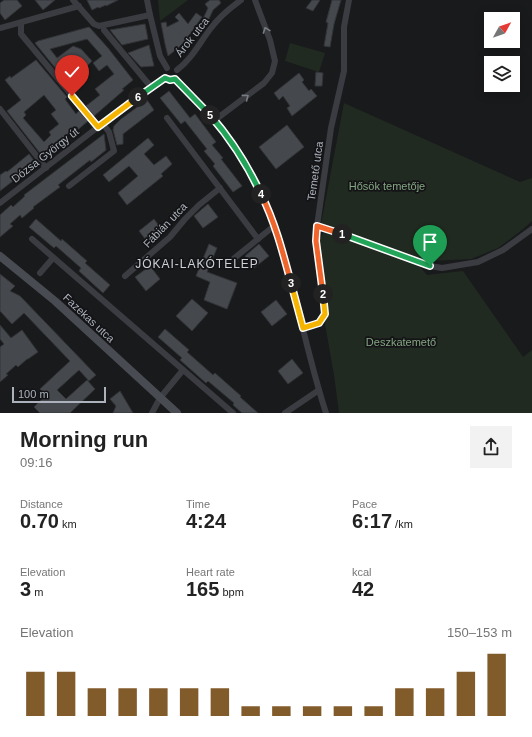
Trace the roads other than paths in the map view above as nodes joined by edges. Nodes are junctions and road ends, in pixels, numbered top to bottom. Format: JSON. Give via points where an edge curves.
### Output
{"nodes":[{"id":1,"x":73,"y":0,"type":"edge"},
{"id":2,"x":147,"y":0,"type":"edge"},
{"id":3,"x":241,"y":0,"type":"edge"},
{"id":4,"x":255,"y":0,"type":"edge"},
{"id":5,"x":349,"y":2,"type":"edge"},
{"id":6,"x":79,"y":6,"type":"junction"},
{"id":7,"x":150,"y":15,"type":"junction"},
{"id":8,"x":21,"y":23,"type":"junction"},
{"id":9,"x":0,"y":28,"type":"edge"},
{"id":10,"x":101,"y":28,"type":"junction"},
{"id":11,"x":167,"y":68,"type":"junction"},
{"id":12,"x":177,"y":70,"type":"junction"},
{"id":13,"x":165,"y":78,"type":"junction"},
{"id":14,"x":175,"y":79,"type":"junction"},
{"id":15,"x":151,"y":87,"type":"junction"},
{"id":16,"x":0,"y":109,"type":"edge"},
{"id":17,"x":167,"y":118,"type":"dead end"},
{"id":18,"x":215,"y":120,"type":"junction"},
{"id":19,"x":100,"y":125,"type":"junction"},
{"id":20,"x":46,"y":168,"type":"junction"},
{"id":21,"x":69,"y":186,"type":"dead end"},
{"id":22,"x":220,"y":188,"type":"junction"},
{"id":23,"x":0,"y":203,"type":"edge"},
{"id":24,"x":274,"y":226,"type":"junction"},
{"id":25,"x":317,"y":226,"type":"junction"},
{"id":26,"x":532,"y":229,"type":"edge"},
{"id":27,"x":32,"y":239,"type":"dead end"},
{"id":28,"x":258,"y":239,"type":"junction"},
{"id":29,"x":0,"y":256,"type":"edge"},
{"id":30,"x":53,"y":258,"type":"junction"},
{"id":31,"x":232,"y":260,"type":"dead end"},
{"id":32,"x":40,"y":273,"type":"dead end"},
{"id":33,"x":125,"y":276,"type":"dead end"},
{"id":34,"x":303,"y":328,"type":"junction"},
{"id":35,"x":183,"y":370,"type":"junction"},
{"id":36,"x":319,"y":390,"type":"junction"},
{"id":37,"x":160,"y":398,"type":"junction"},
{"id":38,"x":152,"y":413,"type":"edge"},
{"id":39,"x":177,"y":413,"type":"edge"},
{"id":40,"x":233,"y":413,"type":"edge"},
{"id":41,"x":285,"y":413,"type":"edge"},
{"id":42,"x":326,"y":413,"type":"edge"}],
"edges":[{"from":1,"to":6,"type":"street"},
{"from":2,"to":7,"type":"street"},
{"from":3,"to":12,"type":"street","name":"Árok utca","via":[[212,27],[198,48]]},
{"from":18,"to":4,"type":"street","one_way":true,"via":[[264,83],[272,73],[275,61]]},
{"from":5,"to":25,"type":"street","name":"Temető utca","via":[[344,27],[344,70],[331,128]]},
{"from":6,"to":8,"type":"street"},
{"from":6,"to":10,"type":"street","via":[[94,24]]},
{"from":7,"to":10,"type":"street"},
{"from":7,"to":11,"type":"street","via":[[160,56]]},
{"from":8,"to":9,"type":"street"},
{"from":8,"to":19,"type":"street","via":[[22,34]]},
{"from":10,"to":15,"type":"street"},
{"from":11,"to":12,"type":"street"},
{"from":11,"to":13,"type":"street","via":[[164,72]]},
{"from":12,"to":14,"type":"street","via":[[178,75]]},
{"from":13,"to":14,"type":"street"},
{"from":13,"to":15,"type":"street","name":"Dózsa György út"},
{"from":14,"to":18,"type":"street"},
{"from":15,"to":19,"type":"street","name":"Dózsa György út"},
{"from":16,"to":20,"type":"street"},
{"from":17,"to":22,"type":"street"},
{"from":18,"to":24,"type":"street","via":[[253,177]]},
{"from":19,"to":20,"type":"street","name":"Dózsa György út"},
{"from":19,"to":21,"type":"street","via":[[109,132],[114,151]]},
{"from":20,"to":23,"type":"street","name":"Dózsa György út"},
{"from":22,"to":28,"type":"street"},
{"from":22,"to":33,"type":"street","name":"Fábián utca"},
{"from":24,"to":28,"type":"street"},
{"from":24,"to":34,"type":"street"},
{"from":25,"to":26,"type":"street","via":[[442,268],[478,262],[503,250]]},
{"from":25,"to":34,"type":"street","name":"Temető utca","via":[[316,241],[325,314],[319,323]]},
{"from":27,"to":30,"type":"street","name":"Fazekas utca"},
{"from":28,"to":31,"type":"street"},
{"from":29,"to":37,"type":"street","name":"Fazekas utca","via":[[55,301]]},
{"from":30,"to":32,"type":"street"},
{"from":30,"to":35,"type":"street","name":"Fazekas utca"},
{"from":34,"to":36,"type":"street"},
{"from":35,"to":37,"type":"street"},
{"from":35,"to":40,"type":"street","name":"Fazekas utca"},
{"from":36,"to":41,"type":"street"},
{"from":36,"to":42,"type":"street"},
{"from":37,"to":38,"type":"street"},
{"from":37,"to":39,"type":"street","name":"Fazekas utca"}]}
